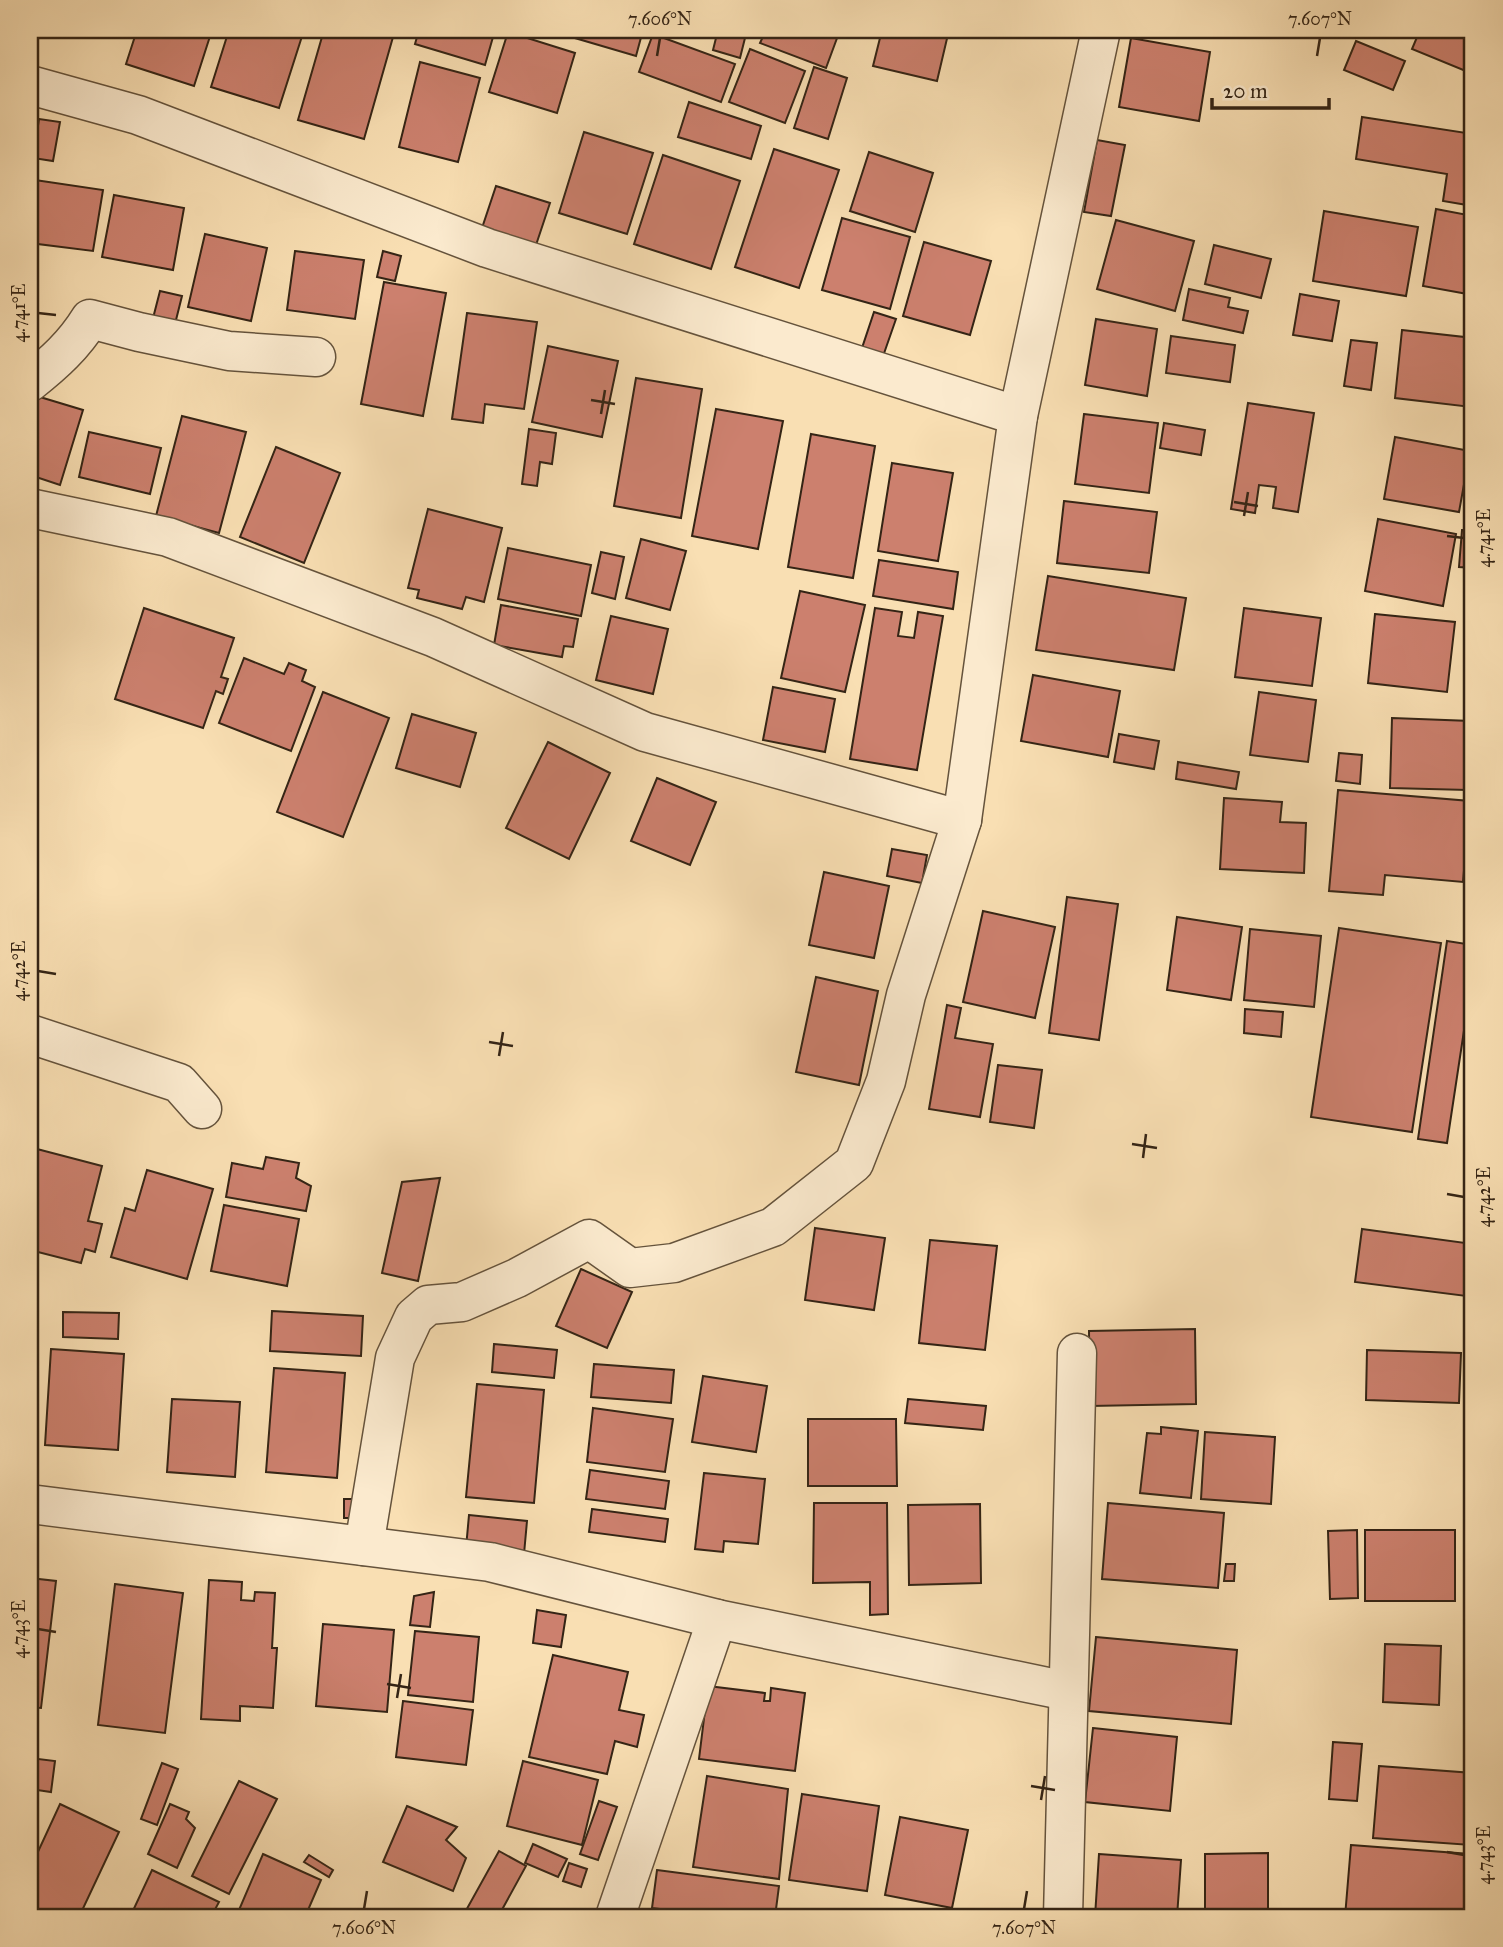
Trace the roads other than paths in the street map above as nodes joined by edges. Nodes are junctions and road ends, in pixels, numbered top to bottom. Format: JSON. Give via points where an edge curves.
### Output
{"nodes":[{"id":1,"x":1101,"y":30,"type":"edge"},
{"id":2,"x":30,"y":85,"type":"edge"},
{"id":3,"x":316,"y":356,"type":"dead end"},
{"id":4,"x":30,"y":382,"type":"edge"},
{"id":5,"x":1018,"y":416,"type":"junction"},
{"id":6,"x":30,"y":508,"type":"edge"},
{"id":7,"x":962,"y":820,"type":"junction"},
{"id":8,"x":30,"y":1034,"type":"edge"},
{"id":9,"x":202,"y":1109,"type":"dead end"},
{"id":10,"x":1077,"y":1353,"type":"dead end"},
{"id":11,"x":30,"y":1504,"type":"edge"},
{"id":12,"x":364,"y":1546,"type":"junction"},
{"id":13,"x":717,"y":1619,"type":"junction"},
{"id":14,"x":1068,"y":1691,"type":"junction"},
{"id":15,"x":615,"y":1917,"type":"edge"},
{"id":16,"x":1063,"y":1917,"type":"edge"}],
"edges":[{"from":1,"to":5,"type":"street"},
{"from":2,"to":5,"type":"street","via":[[138,115],[487,248]]},
{"from":3,"to":4,"type":"street","via":[[229,351],[90,319],[77,340]]},
{"from":5,"to":7,"type":"street"},
{"from":6,"to":7,"type":"street","via":[[168,537],[433,637],[645,732]]},
{"from":7,"to":12,"type":"street","via":[[906,995],[886,1081],[854,1163],[774,1227],[674,1263],[631,1268],[589,1239],[462,1303],[428,1305],[414,1317],[395,1358]]},
{"from":8,"to":9,"type":"street","via":[[179,1083]]},
{"from":10,"to":14,"type":"street"},
{"from":11,"to":12,"type":"street"},
{"from":12,"to":13,"type":"street","via":[[490,1562]]},
{"from":13,"to":14,"type":"street"},
{"from":13,"to":15,"type":"street"},
{"from":14,"to":16,"type":"street"}]}
